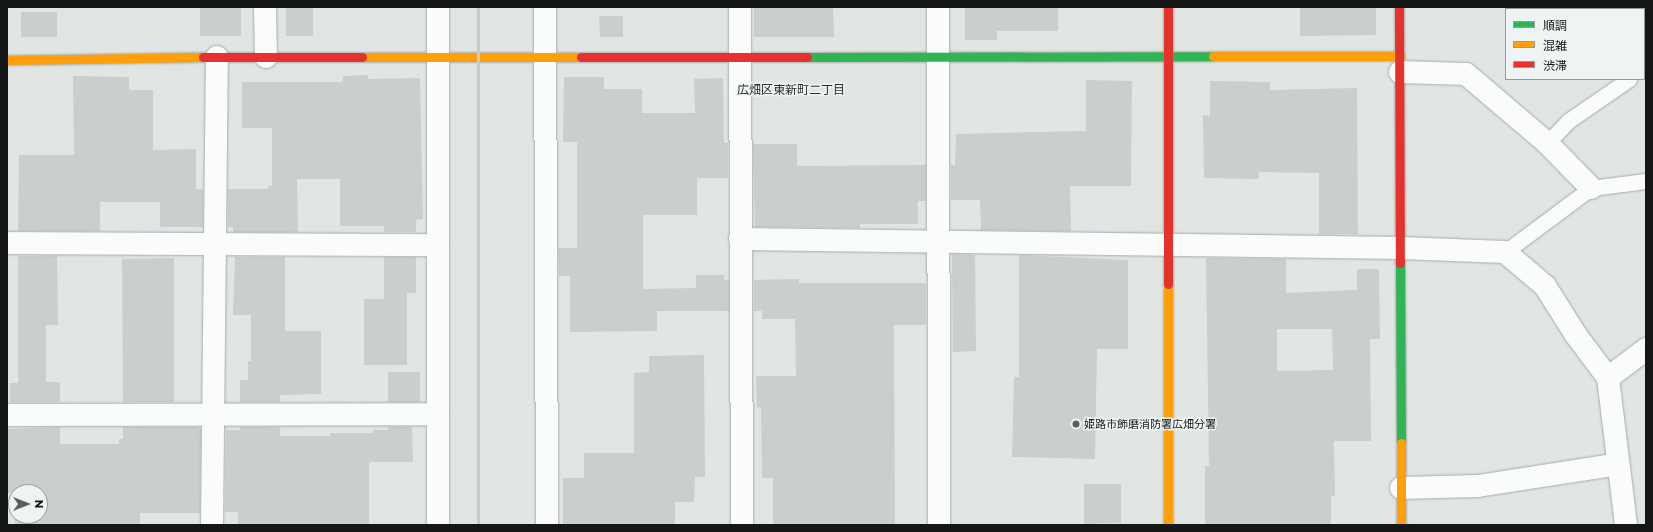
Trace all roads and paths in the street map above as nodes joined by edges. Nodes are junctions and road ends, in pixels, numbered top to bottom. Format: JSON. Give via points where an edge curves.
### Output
{"nodes":[{"id":1,"x":265,"y":7,"type":"edge"},
{"id":2,"x":438,"y":7,"type":"edge"},
{"id":3,"x":545,"y":7,"type":"edge"},
{"id":4,"x":740,"y":7,"type":"edge"},
{"id":5,"x":938,"y":7,"type":"edge"},
{"id":6,"x":1168,"y":7,"type":"edge"},
{"id":7,"x":1399,"y":7,"type":"edge"},
{"id":8,"x":938,"y":56,"type":"junction"},
{"id":9,"x":1168,"y":56,"type":"junction"},
{"id":10,"x":217,"y":57,"type":"junction"},
{"id":11,"x":266,"y":57,"type":"junction"},
{"id":12,"x":438,"y":57,"type":"junction"},
{"id":13,"x":545,"y":57,"type":"junction"},
{"id":14,"x":741,"y":57,"type":"junction"},
{"id":15,"x":7,"y":60,"type":"edge"},
{"id":16,"x":1400,"y":64,"type":"junction"},
{"id":17,"x":1628,"y":80,"type":"edge"},
{"id":18,"x":1547,"y":143,"type":"junction"},
{"id":19,"x":1646,"y":181,"type":"edge"},
{"id":20,"x":1591,"y":188,"type":"junction"},
{"id":21,"x":740,"y":239,"type":"junction"},
{"id":22,"x":938,"y":242,"type":"junction"},
{"id":23,"x":7,"y":243,"type":"edge"},
{"id":24,"x":215,"y":244,"type":"junction"},
{"id":25,"x":438,"y":245,"type":"junction"},
{"id":26,"x":1167,"y":245,"type":"junction"},
{"id":27,"x":1400,"y":248,"type":"junction"},
{"id":28,"x":1505,"y":252,"type":"junction"},
{"id":29,"x":1646,"y":349,"type":"edge"},
{"id":30,"x":1608,"y":378,"type":"junction"},
{"id":31,"x":213,"y":414,"type":"junction"},
{"id":32,"x":438,"y":414,"type":"junction"},
{"id":33,"x":7,"y":415,"type":"edge"},
{"id":34,"x":1618,"y":464,"type":"junction"},
{"id":35,"x":1401,"y":488,"type":"junction"},
{"id":36,"x":212,"y":525,"type":"edge"},
{"id":37,"x":438,"y":525,"type":"edge"},
{"id":38,"x":547,"y":525,"type":"edge"},
{"id":39,"x":742,"y":525,"type":"edge"},
{"id":40,"x":939,"y":525,"type":"edge"},
{"id":41,"x":1168,"y":525,"type":"edge"},
{"id":42,"x":1401,"y":525,"type":"edge"},
{"id":43,"x":1626,"y":525,"type":"edge"}],
"edges":[{"from":1,"to":11,"type":"street"},
{"from":2,"to":12,"type":"street"},
{"from":3,"to":13,"type":"street"},
{"from":4,"to":14,"type":"street"},
{"from":5,"to":8,"type":"street"},
{"from":6,"to":9,"type":"street"},
{"from":7,"to":16,"type":"street"},
{"from":8,"to":9,"type":"street"},
{"from":8,"to":14,"type":"street"},
{"from":8,"to":22,"type":"street"},
{"from":9,"to":16,"type":"street"},
{"from":9,"to":26,"type":"street"},
{"from":10,"to":11,"type":"street"},
{"from":10,"to":15,"type":"street"},
{"from":10,"to":24,"type":"street"},
{"from":11,"to":12,"type":"street"},
{"from":12,"to":13,"type":"street"},
{"from":12,"to":25,"type":"street"},
{"from":13,"to":14,"type":"street"},
{"from":13,"to":38,"type":"street"},
{"from":14,"to":21,"type":"street"},
{"from":16,"to":18,"type":"street","via":[[1466,74]]},
{"from":16,"to":27,"type":"street"},
{"from":17,"to":18,"type":"lane","via":[[1568,122]]},
{"from":18,"to":20,"type":"street"},
{"from":19,"to":20,"type":"lane"},
{"from":20,"to":28,"type":"lane"},
{"from":21,"to":22,"type":"street"},
{"from":21,"to":39,"type":"street"},
{"from":22,"to":26,"type":"street"},
{"from":22,"to":40,"type":"street"},
{"from":23,"to":24,"type":"street"},
{"from":24,"to":25,"type":"street"},
{"from":24,"to":31,"type":"street"},
{"from":25,"to":32,"type":"street"},
{"from":26,"to":27,"type":"street"},
{"from":26,"to":41,"type":"street"},
{"from":27,"to":28,"type":"street"},
{"from":27,"to":35,"type":"street"},
{"from":28,"to":30,"type":"street","via":[[1545,286],[1576,335]]},
{"from":29,"to":30,"type":"street"},
{"from":30,"to":34,"type":"street"},
{"from":31,"to":32,"type":"street"},
{"from":31,"to":33,"type":"street"},
{"from":31,"to":36,"type":"street"},
{"from":32,"to":37,"type":"street"},
{"from":34,"to":35,"type":"street","via":[[1478,486]]},
{"from":34,"to":43,"type":"street"},
{"from":35,"to":42,"type":"street"}]}
